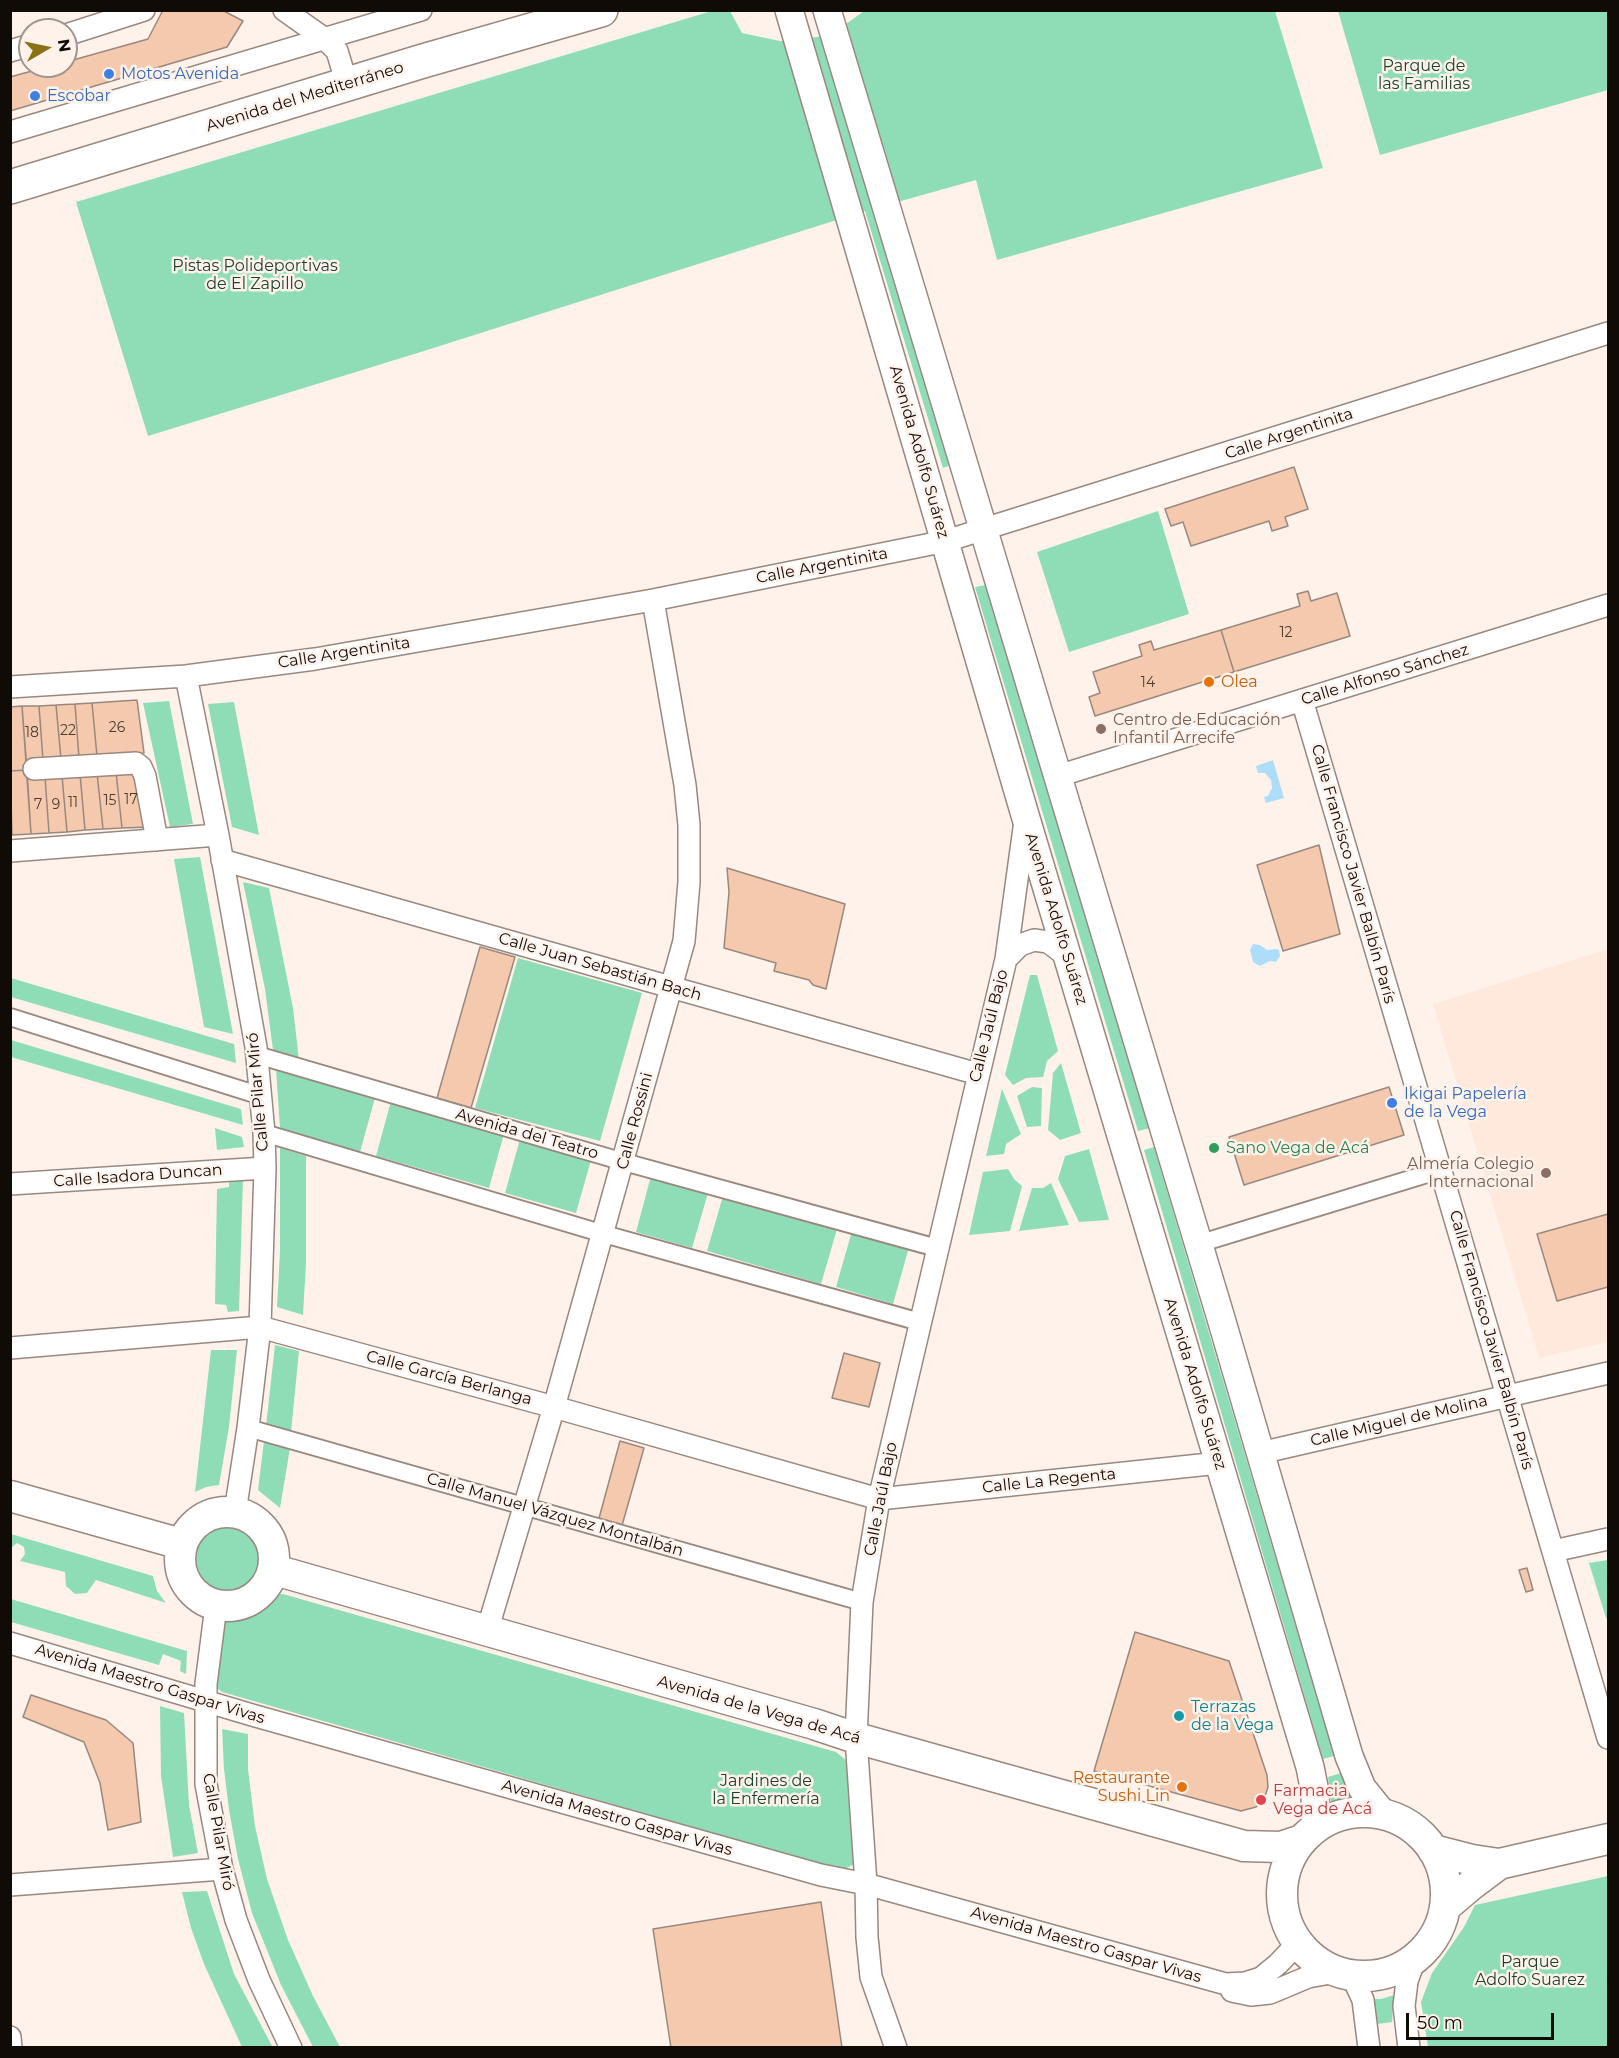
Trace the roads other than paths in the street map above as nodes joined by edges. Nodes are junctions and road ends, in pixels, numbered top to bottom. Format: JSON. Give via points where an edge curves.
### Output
{"nodes":[{"id":1,"x":144,"y":10,"type":"edge"},
{"id":2,"x":284,"y":10,"type":"edge"},
{"id":3,"x":421,"y":10,"type":"edge"},
{"id":4,"x":601,"y":10,"type":"edge"},
{"id":5,"x":789,"y":10,"type":"edge"},
{"id":6,"x":827,"y":10,"type":"edge"},
{"id":7,"x":382,"y":17,"type":"edge"},
{"id":8,"x":78,"y":31,"type":"edge"},
{"id":9,"x":324,"y":39,"type":"junction"},
{"id":10,"x":347,"y":84,"type":"junction"},
{"id":11,"x":10,"y":132,"type":"edge"},
{"id":12,"x":10,"y":188,"type":"edge"},
{"id":13,"x":1608,"y":333,"type":"edge"},
{"id":14,"x":983,"y":530,"type":"junction"},
{"id":15,"x":946,"y":541,"type":"junction"},
{"id":16,"x":653,"y":600,"type":"junction"},
{"id":17,"x":1608,"y":605,"type":"edge"},
{"id":18,"x":186,"y":676,"type":"junction"},
{"id":19,"x":10,"y":687,"type":"edge"},
{"id":20,"x":1302,"y":700,"type":"junction"},
{"id":21,"x":34,"y":769,"type":"dead end"},
{"id":22,"x":1058,"y":776,"type":"junction"},
{"id":23,"x":1025,"y":815,"type":"junction"},
{"id":24,"x":218,"y":836,"type":"junction"},
{"id":25,"x":157,"y":840,"type":"junction"},
{"id":26,"x":10,"y":851,"type":"edge"},
{"id":27,"x":222,"y":860,"type":"junction"},
{"id":28,"x":1068,"y":957,"type":"junction"},
{"id":29,"x":1006,"y":958,"type":"junction"},
{"id":30,"x":671,"y":987,"type":"junction"},
{"id":31,"x":10,"y":1017,"type":"edge"},
{"id":32,"x":257,"y":1055,"type":"junction"},
{"id":33,"x":978,"y":1074,"type":"junction"},
{"id":34,"x":261,"y":1096,"type":"junction"},
{"id":35,"x":264,"y":1133,"type":"junction"},
{"id":36,"x":624,"y":1162,"type":"junction"},
{"id":37,"x":265,"y":1168,"type":"junction"},
{"id":38,"x":1440,"y":1170,"type":"junction"},
{"id":39,"x":10,"y":1184,"type":"edge"},
{"id":40,"x":604,"y":1234,"type":"junction"},
{"id":41,"x":1198,"y":1244,"type":"junction"},
{"id":42,"x":937,"y":1248,"type":"junction"},
{"id":43,"x":920,"y":1322,"type":"junction"},
{"id":44,"x":260,"y":1327,"type":"junction"},
{"id":45,"x":10,"y":1348,"type":"edge"},
{"id":46,"x":1608,"y":1373,"type":"edge"},
{"id":47,"x":1507,"y":1396,"type":"junction"},
{"id":48,"x":555,"y":1407,"type":"junction"},
{"id":49,"x":248,"y":1428,"type":"junction"},
{"id":50,"x":1260,"y":1453,"type":"junction"},
{"id":51,"x":1219,"y":1463,"type":"junction"},
{"id":52,"x":10,"y":1496,"type":"edge"},
{"id":53,"x":879,"y":1499,"type":"junction"},
{"id":54,"x":524,"y":1506,"type":"junction"},
{"id":55,"x":235,"y":1512,"type":"junction"},
{"id":56,"x":1608,"y":1539,"type":"edge"},
{"id":57,"x":181,"y":1544,"type":"junction"},
{"id":58,"x":1553,"y":1551,"type":"junction"},
{"id":59,"x":275,"y":1570,"type":"junction"},
{"id":60,"x":862,"y":1602,"type":"junction"},
{"id":61,"x":216,"y":1606,"type":"junction"},
{"id":62,"x":488,"y":1631,"type":"junction"},
{"id":63,"x":10,"y":1643,"type":"edge"},
{"id":64,"x":206,"y":1700,"type":"junction"},
{"id":65,"x":856,"y":1738,"type":"junction"},
{"id":66,"x":1608,"y":1738,"type":"edge"},
{"id":67,"x":1383,"y":1814,"type":"junction"},
{"id":68,"x":1309,"y":1834,"type":"junction"},
{"id":69,"x":1608,"y":1839,"type":"edge"},
{"id":70,"x":1244,"y":1846,"type":"junction"},
{"id":71,"x":1433,"y":1850,"type":"junction"},
{"id":72,"x":1499,"y":1864,"type":"junction"},
{"id":73,"x":222,"y":1869,"type":"junction"},
{"id":74,"x":866,"y":1884,"type":"junction"},
{"id":75,"x":10,"y":1885,"type":"edge"},
{"id":76,"x":1282,"y":1892,"type":"junction"},
{"id":77,"x":1445,"y":1907,"type":"junction"},
{"id":78,"x":1298,"y":1943,"type":"junction"},
{"id":79,"x":1414,"y":1959,"type":"junction"},
{"id":80,"x":1344,"y":1974,"type":"junction"},
{"id":81,"x":1226,"y":1984,"type":"junction"},
{"id":82,"x":10,"y":2037,"type":"edge"},
{"id":83,"x":11,"y":2048,"type":"edge"},
{"id":84,"x":291,"y":2048,"type":"edge"},
{"id":85,"x":896,"y":2048,"type":"edge"},
{"id":86,"x":1369,"y":2048,"type":"edge"},
{"id":87,"x":1409,"y":2048,"type":"edge"}],
"edges":[{"from":1,"to":8,"type":"street"},
{"from":2,"to":9,"type":"street"},
{"from":3,"to":7,"type":"street"},
{"from":4,"to":10,"type":"main road","name":"Avenida del Mediterráneo"},
{"from":5,"to":15,"type":"street","name":"Avenida Adolfo Suárez"},
{"from":6,"to":14,"type":"street"},
{"from":7,"to":9,"type":"street"},
{"from":9,"to":10,"type":"street","via":[[337,51]]},
{"from":9,"to":11,"type":"street"},
{"from":10,"to":12,"type":"main road","name":"Avenida del Mediterráneo"},
{"from":13,"to":14,"type":"street","name":"Calle Argentinita"},
{"from":14,"to":15,"type":"street","name":"Calle Argentinita"},
{"from":14,"to":22,"type":"street"},
{"from":15,"to":16,"type":"street","name":"Calle Argentinita"},
{"from":15,"to":23,"type":"street","name":"Avenida Adolfo Suárez"},
{"from":16,"to":18,"type":"street","name":"Calle Argentinita","via":[[315,659]]},
{"from":16,"to":30,"type":"street","name":"Calle Rossini","via":[[689,825],[684,941]]},
{"from":17,"to":20,"type":"street","name":"Calle Alfonso Sánchez"},
{"from":18,"to":19,"type":"street","name":"Calle Argentinita"},
{"from":18,"to":24,"type":"street","name":"Calle Pilar Miró"},
{"from":20,"to":22,"type":"street","name":"Calle Alfonso Sánchez"},
{"from":20,"to":38,"type":"street","name":"Calle Francisco Javier Balbín París"},
{"from":21,"to":25,"type":"street","via":[[136,763],[145,776]]},
{"from":22,"to":41,"type":"street"},
{"from":23,"to":28,"type":"street","name":"Avenida Adolfo Suárez"},
{"from":23,"to":29,"type":"street","name":"Calle Jaúl Bajo"},
{"from":24,"to":25,"type":"street"},
{"from":24,"to":27,"type":"street","name":"Calle Pilar Miró"},
{"from":25,"to":26,"type":"street"},
{"from":27,"to":30,"type":"street","name":"Calle Juan Sebastián Bach"},
{"from":27,"to":32,"type":"street","name":"Calle Pilar Miró"},
{"from":28,"to":29,"type":"street","name":"Calle Jaúl Bajo","via":[[1048,942],[1034,940],[1020,945]]},
{"from":28,"to":51,"type":"street","name":"Avenida Adolfo Suárez"},
{"from":29,"to":33,"type":"street","name":"Calle Jaúl Bajo"},
{"from":30,"to":33,"type":"street","name":"Calle Juan Sebastián Bach"},
{"from":30,"to":36,"type":"street","name":"Calle Rossini"},
{"from":31,"to":34,"type":"street"},
{"from":32,"to":34,"type":"street","name":"Calle Pilar Miró"},
{"from":32,"to":36,"type":"street","name":"Avenida del Teatro"},
{"from":33,"to":42,"type":"street","name":"Calle Jaúl Bajo"},
{"from":34,"to":35,"type":"street","name":"Calle Pilar Miró"},
{"from":35,"to":37,"type":"street","name":"Calle Pilar Miró"},
{"from":35,"to":40,"type":"street"},
{"from":36,"to":40,"type":"street","name":"Calle Rossini"},
{"from":36,"to":42,"type":"street","name":"Avenida del Teatro"},
{"from":37,"to":39,"type":"street","name":"Calle Isadora Duncan"},
{"from":37,"to":44,"type":"street","name":"Calle Pilar Miró"},
{"from":38,"to":41,"type":"street"},
{"from":38,"to":47,"type":"street","name":"Calle Francisco Javier Balbín París"},
{"from":40,"to":43,"type":"street"},
{"from":40,"to":48,"type":"street","name":"Calle Rossini"},
{"from":41,"to":50,"type":"street"},
{"from":42,"to":43,"type":"street","name":"Calle Jaúl Bajo"},
{"from":43,"to":53,"type":"street","name":"Calle Jaúl Bajo"},
{"from":44,"to":45,"type":"street","name":"Calle García Berlanga"},
{"from":44,"to":48,"type":"street","name":"Calle García Berlanga"},
{"from":44,"to":49,"type":"street","name":"Calle Pilar Miró"},
{"from":46,"to":47,"type":"street","name":"Calle Miguel de Molina"},
{"from":47,"to":50,"type":"street","name":"Calle Miguel de Molina"},
{"from":47,"to":58,"type":"street","name":"Calle Francisco Javier Balbín París"},
{"from":48,"to":53,"type":"street","name":"Calle García Berlanga"},
{"from":48,"to":54,"type":"street","name":"Calle Rossini"},
{"from":49,"to":54,"type":"street","name":"Calle Manuel Vázquez Montalbán"},
{"from":49,"to":55,"type":"street","name":"Calle Pilar Miró"},
{"from":50,"to":67,"type":"street","via":[[1352,1764],[1362,1788]]},
{"from":51,"to":53,"type":"street","name":"Calle La Regenta"},
{"from":51,"to":68,"type":"street","name":"Avenida Adolfo Suárez","via":[[1313,1776]]},
{"from":52,"to":57,"type":"main road"},
{"from":53,"to":60,"type":"street","name":"Calle Jaúl Bajo"},
{"from":54,"to":60,"type":"street","name":"Calle Manuel Vázquez Montalbán"},
{"from":54,"to":62,"type":"street","name":"Calle Rossini"},
{"from":55,"to":57,"type":"main road","via":[[210,1513],[191,1528]]},
{"from":55,"to":59,"type":"main road","via":[[265,1530],[274,1550]]},
{"from":56,"to":58,"type":"street"},
{"from":57,"to":61,"type":"main road","via":[[184,1578],[197,1596]]},
{"from":58,"to":66,"type":"street","name":"Calle Francisco Javier Balbín París"},
{"from":59,"to":61,"type":"main road","via":[[249,1601]]},
{"from":59,"to":62,"type":"main road","name":"Avenida de la Vega de Acá"},
{"from":60,"to":65,"type":"street","name":"Calle Jaúl Bajo"},
{"from":61,"to":64,"type":"street","name":"Calle Pilar Miró"},
{"from":62,"to":65,"type":"main road","name":"Avenida de la Vega de Acá"},
{"from":63,"to":64,"type":"street","name":"Avenida Maestro Gaspar Vivas"},
{"from":64,"to":73,"type":"street","name":"Calle Pilar Miró","via":[[206,1784]]},
{"from":64,"to":74,"type":"street","name":"Avenida Maestro Gaspar Vivas","via":[[798,1869]]},
{"from":65,"to":70,"type":"main road","name":"Avenida de la Vega de Acá"},
{"from":65,"to":74,"type":"street","name":"Calle Jaúl Bajo"},
{"from":67,"to":68,"type":"main road","via":[[1341,1815]]},
{"from":67,"to":71,"type":"main road","via":[[1410,1827]]},
{"from":68,"to":70,"type":"main road","name":"Avenida de la Vega de Acá","via":[[1281,1847]]},
{"from":68,"to":76,"type":"main road","via":[[1288,1864]]},
{"from":69,"to":72,"type":"main road"},
{"from":70,"to":76,"type":"main road","name":"Avenida de la Vega de Acá","via":[[1272,1870]]},
{"from":71,"to":72,"type":"main road"},
{"from":71,"to":77,"type":"main road","via":[[1444,1877]]},
{"from":72,"to":77,"type":"main road"},
{"from":73,"to":75,"type":"street"},
{"from":73,"to":84,"type":"street","name":"Calle Pilar Miró","via":[[259,1980]]},
{"from":74,"to":81,"type":"street","name":"Avenida Maestro Gaspar Vivas"},
{"from":74,"to":85,"type":"street","name":"Calle Jaúl Bajo","via":[[871,1977]]},
{"from":76,"to":78,"type":"main road","via":[[1286,1919]]},
{"from":77,"to":79,"type":"main road","via":[[1435,1936]]},
{"from":78,"to":80,"type":"main road","via":[[1315,1960]]},
{"from":78,"to":81,"type":"street","name":"Avenida Maestro Gaspar Vivas","via":[[1261,1978]]},
{"from":79,"to":80,"type":"main road","via":[[1385,1974]]},
{"from":79,"to":87,"type":"street","via":[[1404,2006]]},
{"from":80,"to":81,"type":"street","name":"Avenida Maestro Gaspar Vivas","via":[[1308,1977],[1270,1993],[1251,1995],[1232,1991]]},
{"from":80,"to":86,"type":"street","via":[[1363,2000]]},
{"from":82,"to":83,"type":"street"}]}
